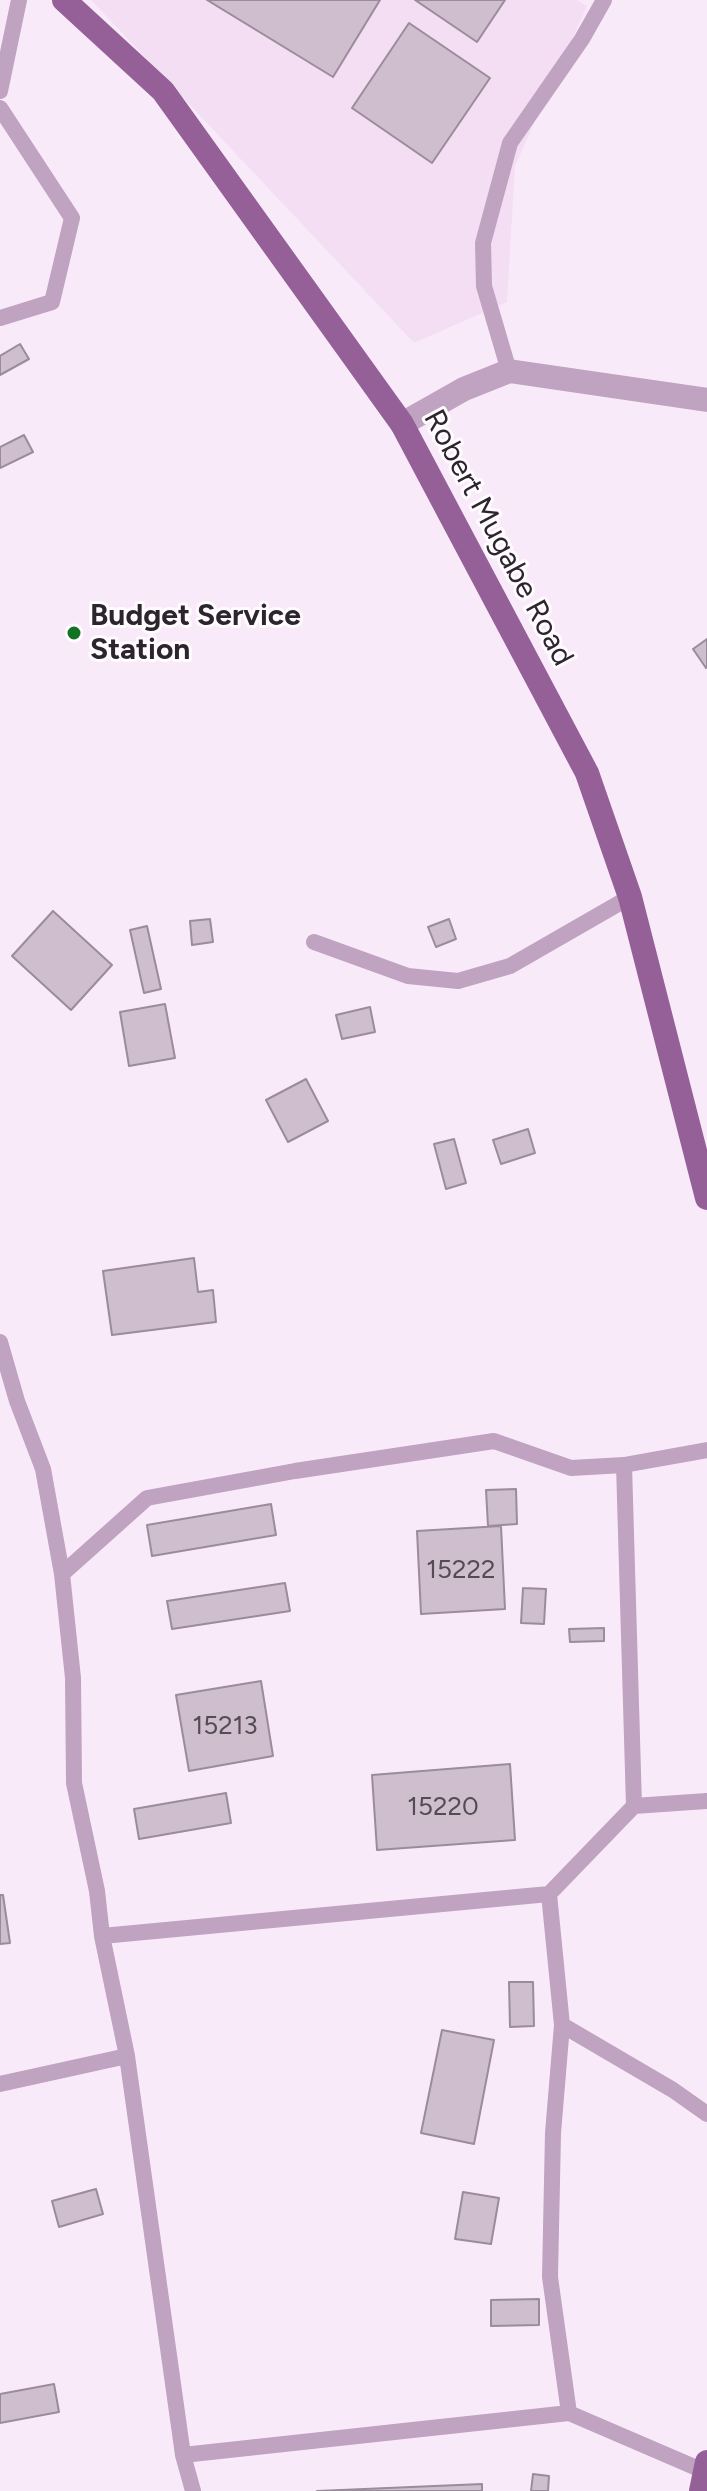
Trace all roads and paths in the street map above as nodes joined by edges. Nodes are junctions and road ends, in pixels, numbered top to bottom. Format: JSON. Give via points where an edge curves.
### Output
{"nodes":[{"id":1,"x":19,"y":0,"type":"edge"},
{"id":2,"x":64,"y":0,"type":"edge"},
{"id":3,"x":604,"y":0,"type":"edge"},
{"id":4,"x":0,"y":91,"type":"edge"},
{"id":5,"x":0,"y":108,"type":"edge"},
{"id":6,"x":0,"y":318,"type":"edge"},
{"id":7,"x":509,"y":371,"type":"junction"},
{"id":8,"x":707,"y":400,"type":"edge"},
{"id":9,"x":402,"y":424,"type":"junction"},
{"id":10,"x":630,"y":897,"type":"junction"},
{"id":11,"x":314,"y":942,"type":"dead end"},
{"id":12,"x":707,"y":1198,"type":"edge"},
{"id":13,"x":0,"y":1342,"type":"edge"},
{"id":14,"x":707,"y":1450,"type":"edge"},
{"id":15,"x":624,"y":1465,"type":"junction"},
{"id":16,"x":62,"y":1574,"type":"junction"},
{"id":17,"x":707,"y":1801,"type":"edge"},
{"id":18,"x":634,"y":1806,"type":"junction"},
{"id":19,"x":549,"y":1894,"type":"junction"},
{"id":20,"x":102,"y":1936,"type":"junction"},
{"id":21,"x":562,"y":2025,"type":"junction"},
{"id":22,"x":127,"y":2056,"type":"junction"},
{"id":23,"x":0,"y":2084,"type":"edge"},
{"id":24,"x":707,"y":2114,"type":"edge"},
{"id":25,"x":569,"y":2413,"type":"junction"},
{"id":26,"x":183,"y":2455,"type":"junction"},
{"id":27,"x":707,"y":2462,"type":"edge"},
{"id":28,"x":706,"y":2472,"type":"edge"},
{"id":29,"x":191,"y":2490,"type":"edge"},
{"id":30,"x":701,"y":2491,"type":"edge"}],
"edges":[{"from":1,"to":4,"type":"lane"},
{"from":2,"to":9,"type":"main road","name":"Robert Mugabe Road","via":[[163,91]]},
{"from":3,"to":7,"type":"lane","via":[[510,143],[483,243],[484,286]]},
{"from":5,"to":6,"type":"lane","via":[[72,218],[52,302]]},
{"from":7,"to":8,"type":"street"},
{"from":7,"to":9,"type":"street"},
{"from":9,"to":10,"type":"main road","name":"Robert Mugabe Road","via":[[587,773]]},
{"from":10,"to":11,"type":"lane","via":[[510,966],[458,981],[408,976]]},
{"from":10,"to":12,"type":"main road","name":"Robert Mugabe Road"},
{"from":13,"to":16,"type":"lane","via":[[43,1469]]},
{"from":14,"to":15,"type":"lane"},
{"from":15,"to":16,"type":"lane","via":[[571,1468],[494,1441],[147,1498]]},
{"from":15,"to":18,"type":"lane"},
{"from":16,"to":20,"type":"lane","via":[[73,1678],[74,1783]]},
{"from":17,"to":18,"type":"lane"},
{"from":18,"to":19,"type":"lane"},
{"from":19,"to":20,"type":"lane"},
{"from":19,"to":21,"type":"lane"},
{"from":20,"to":22,"type":"lane"},
{"from":21,"to":24,"type":"lane"},
{"from":21,"to":25,"type":"lane","via":[[550,2277]]},
{"from":22,"to":23,"type":"lane"},
{"from":22,"to":26,"type":"lane"},
{"from":25,"to":26,"type":"lane"},
{"from":25,"to":28,"type":"lane"},
{"from":26,"to":29,"type":"lane"},
{"from":27,"to":28,"type":"main road"},
{"from":28,"to":30,"type":"main road"}]}
